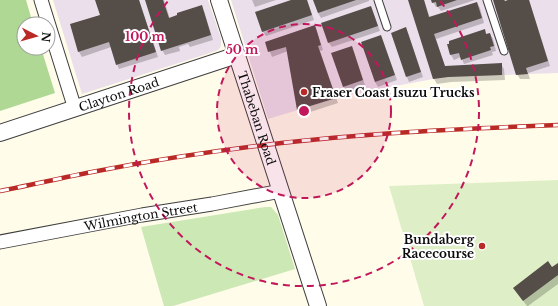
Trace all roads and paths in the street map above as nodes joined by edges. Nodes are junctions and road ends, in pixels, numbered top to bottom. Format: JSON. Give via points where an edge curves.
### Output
{"nodes":[{"id":1,"x":41,"y":0,"type":"edge"},
{"id":2,"x":219,"y":0,"type":"edge"},
{"id":3,"x":378,"y":0,"type":"edge"},
{"id":4,"x":487,"y":0,"type":"edge"},
{"id":5,"x":387,"y":27,"type":"dead end"},
{"id":6,"x":504,"y":51,"type":"dead end"},
{"id":7,"x":237,"y":55,"type":"junction"},
{"id":8,"x":75,"y":109,"type":"junction"},
{"id":9,"x":0,"y":133,"type":"edge"},
{"id":10,"x":281,"y":191,"type":"junction"},
{"id":11,"x":0,"y":242,"type":"edge"},
{"id":12,"x":318,"y":306,"type":"edge"}],
"edges":[{"from":1,"to":8,"type":"street"},
{"from":2,"to":7,"type":"street","name":"Thabeban Road"},
{"from":3,"to":5,"type":"lane"},
{"from":4,"to":6,"type":"lane"},
{"from":7,"to":8,"type":"street","name":"Clayton Road"},
{"from":7,"to":10,"type":"street","name":"Thabeban Road"},
{"from":8,"to":9,"type":"street","name":"Clayton Road"},
{"from":10,"to":11,"type":"street","name":"Wilmington Street"},
{"from":10,"to":12,"type":"street","name":"Thabeban Road"}]}
